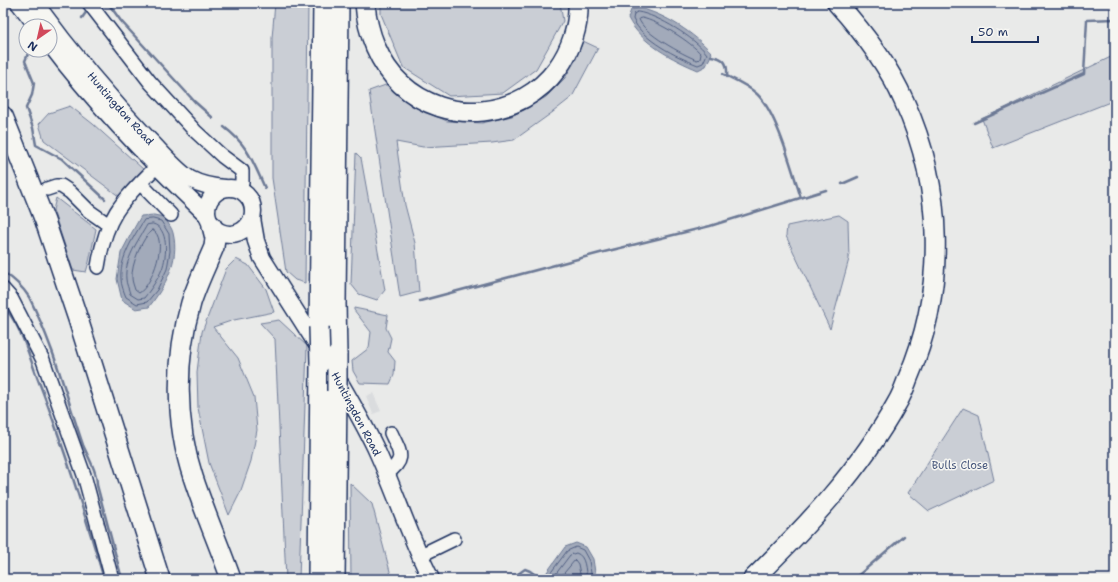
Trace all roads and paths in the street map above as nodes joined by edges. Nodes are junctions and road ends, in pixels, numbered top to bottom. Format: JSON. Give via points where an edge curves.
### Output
{"nodes":[{"id":1,"x":20,"y":3,"type":"edge"},
{"id":2,"x":35,"y":3,"type":"edge"},
{"id":3,"x":89,"y":3,"type":"edge"},
{"id":4,"x":323,"y":3,"type":"edge"},
{"id":5,"x":339,"y":3,"type":"edge"},
{"id":6,"x":365,"y":3,"type":"edge"},
{"id":7,"x":578,"y":3,"type":"edge"},
{"id":8,"x":837,"y":3,"type":"edge"},
{"id":9,"x":31,"y":18,"type":"edge"},
{"id":10,"x":58,"y":54,"type":"edge"},
{"id":11,"x":3,"y":116,"type":"edge"},
{"id":12,"x":158,"y":165,"type":"junction"},
{"id":13,"x":140,"y":183,"type":"junction"},
{"id":14,"x":47,"y":189,"type":"dead end"},
{"id":15,"x":232,"y":189,"type":"junction"},
{"id":16,"x":172,"y":214,"type":"dead end"},
{"id":17,"x":252,"y":218,"type":"junction"},
{"id":18,"x":209,"y":220,"type":"junction"},
{"id":19,"x":109,"y":225,"type":"junction"},
{"id":20,"x":234,"y":234,"type":"junction"},
{"id":21,"x":262,"y":258,"type":"junction"},
{"id":22,"x":98,"y":267,"type":"dead end"},
{"id":23,"x":3,"y":289,"type":"edge"},
{"id":24,"x":328,"y":359,"type":"junction"},
{"id":25,"x":391,"y":433,"type":"dead end"},
{"id":26,"x":386,"y":474,"type":"junction"},
{"id":27,"x":454,"y":539,"type":"dead end"},
{"id":28,"x":419,"y":556,"type":"junction"},
{"id":29,"x":112,"y":579,"type":"edge"},
{"id":30,"x":160,"y":579,"type":"edge"},
{"id":31,"x":232,"y":579,"type":"edge"},
{"id":32,"x":318,"y":579,"type":"edge"},
{"id":33,"x":336,"y":579,"type":"edge"},
{"id":34,"x":431,"y":579,"type":"edge"},
{"id":35,"x":753,"y":579,"type":"edge"}],
"edges":[{"from":1,"to":9,"type":"main road"},
{"from":2,"to":15,"type":"main road","name":"Huntingdon Road","via":[[54,30],[167,158],[189,178],[206,186]]},
{"from":3,"to":15,"type":"lane","via":[[150,82],[195,131],[242,171],[242,183]]},
{"from":4,"to":24,"type":"highway","bridge":true,"via":[[319,327]]},
{"from":5,"to":24,"type":"highway","via":[[336,303]]},
{"from":6,"to":7,"type":"highway","via":[[370,34],[386,66],[401,84],[419,97],[439,106],[472,112],[508,106],[532,94],[548,80],[561,64],[570,45],[576,26]]},
{"from":8,"to":35,"type":"highway","via":[[860,29],[886,66],[913,123],[932,193],[936,231],[932,292],[926,328],[915,362],[898,401],[878,436],[830,499]]},
{"from":10,"to":12,"type":"main road","name":"Huntingdon Road","via":[[96,100]]},
{"from":11,"to":30,"type":"highway","via":[[45,221]]},
{"from":12,"to":13,"type":"lane"},
{"from":12,"to":18,"type":"main road","name":"Huntingdon Road"},
{"from":13,"to":16,"type":"lane"},
{"from":13,"to":19,"type":"lane","via":[[118,208]]},
{"from":14,"to":19,"type":"lane","via":[[61,186]]},
{"from":15,"to":17,"type":"main road","via":[[247,196],[253,210]]},
{"from":15,"to":18,"type":"main road","via":[[216,192],[210,198],[207,206]]},
{"from":17,"to":20,"type":"main road","via":[[246,228]]},
{"from":17,"to":21,"type":"main road","name":"Huntingdon Road"},
{"from":18,"to":20,"type":"main road","via":[[222,233]]},
{"from":18,"to":31,"type":"highway","via":[[215,238],[214,247],[191,303],[182,346],[180,409],[193,476]]},
{"from":19,"to":22,"type":"lane"},
{"from":20,"to":21,"type":"main road","name":"Huntingdon Road"},
{"from":21,"to":26,"type":"main road","name":"Huntingdon Road","via":[[324,354],[355,408]]},
{"from":23,"to":29,"type":"lane","via":[[11,298],[43,360],[84,475]]},
{"from":24,"to":32,"type":"highway"},
{"from":24,"to":33,"type":"highway","bridge":true,"via":[[337,391]]},
{"from":25,"to":26,"type":"lane","via":[[400,460]]},
{"from":26,"to":28,"type":"main road","name":"Huntingdon Road"},
{"from":27,"to":28,"type":"lane"},
{"from":28,"to":34,"type":"main road","name":"Huntingdon Road"}]}
